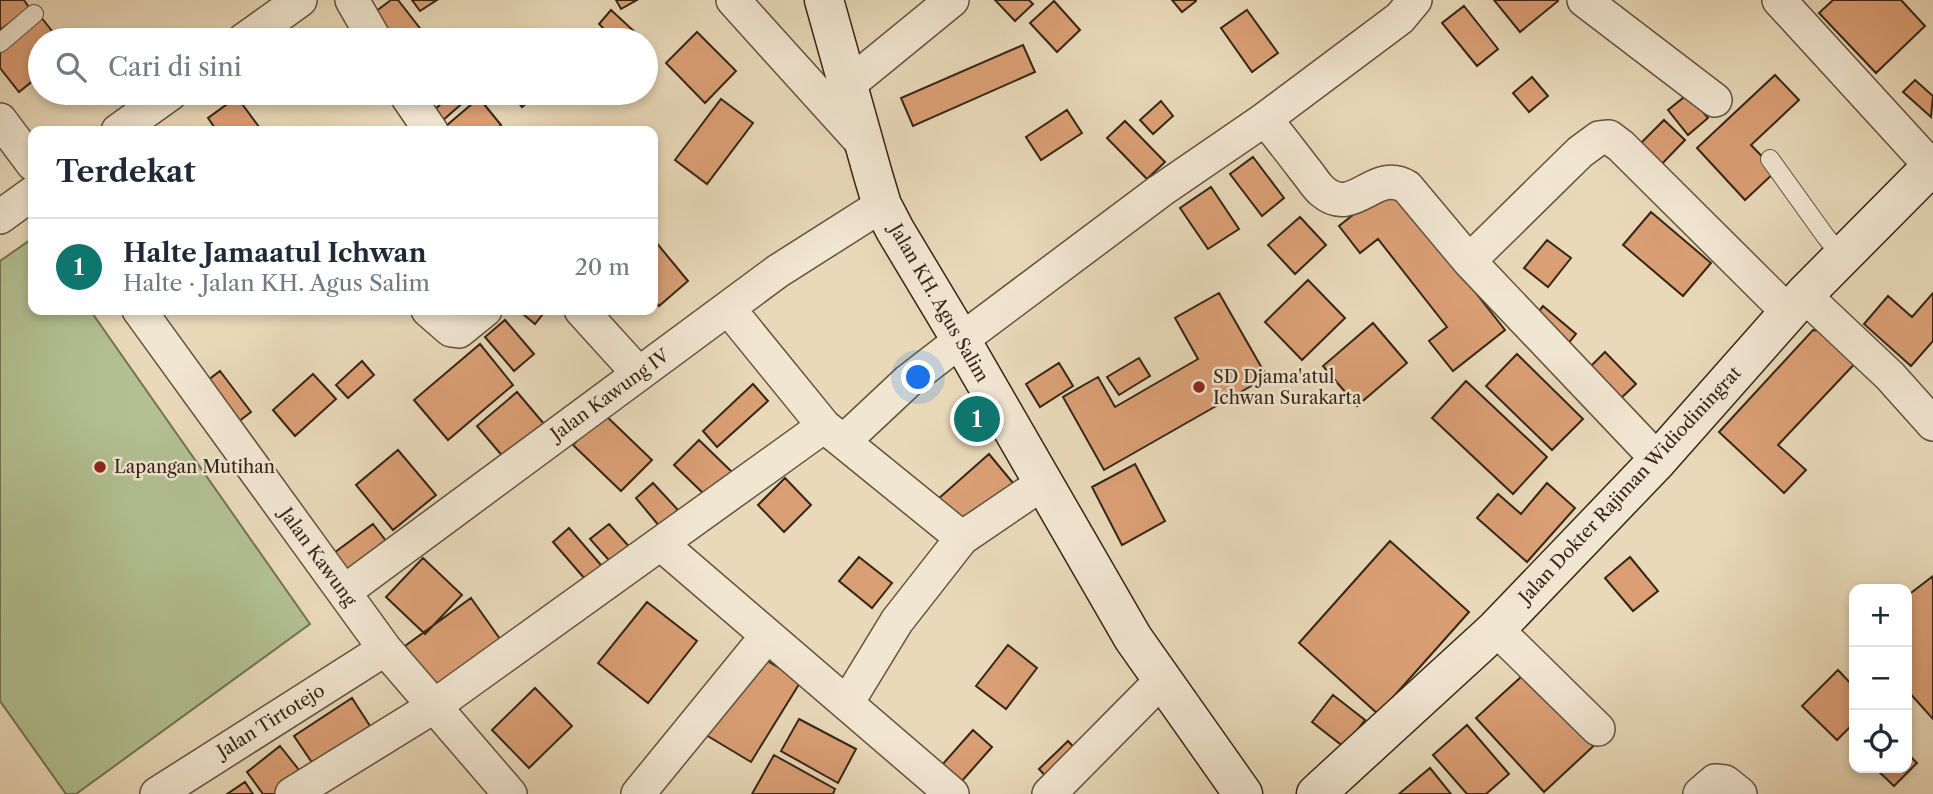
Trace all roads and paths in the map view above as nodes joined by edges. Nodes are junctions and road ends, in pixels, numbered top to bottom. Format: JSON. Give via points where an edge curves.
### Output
{"nodes":[{"id":1,"x":300,"y":0,"type":"edge"},
{"id":2,"x":352,"y":0,"type":"edge"},
{"id":3,"x":733,"y":0,"type":"edge"},
{"id":4,"x":824,"y":0,"type":"edge"},
{"id":5,"x":952,"y":0,"type":"edge"},
{"id":6,"x":1415,"y":0,"type":"edge"},
{"id":7,"x":1584,"y":0,"type":"edge"},
{"id":8,"x":1779,"y":0,"type":"edge"},
{"id":9,"x":34,"y":14,"type":"dead end"},
{"id":10,"x":261,"y":28,"type":"edge"},
{"id":11,"x":368,"y":28,"type":"edge"},
{"id":12,"x":0,"y":43,"type":"edge"},
{"id":13,"x":848,"y":85,"type":"junction"},
{"id":14,"x":1715,"y":100,"type":"dead end"},
{"id":15,"x":155,"y":105,"type":"edge"},
{"id":16,"x":413,"y":105,"type":"edge"},
{"id":17,"x":1265,"y":119,"type":"junction"},
{"id":18,"x":0,"y":120,"type":"edge"},
{"id":19,"x":125,"y":126,"type":"edge"},
{"id":20,"x":428,"y":126,"type":"edge"},
{"id":21,"x":866,"y":147,"type":"junction"},
{"id":22,"x":28,"y":157,"type":"edge"},
{"id":23,"x":1770,"y":159,"type":"dead end"},
{"id":24,"x":1932,"y":166,"type":"edge"},
{"id":25,"x":28,"y":197,"type":"edge"},
{"id":26,"x":882,"y":205,"type":"junction"},
{"id":27,"x":0,"y":217,"type":"edge"},
{"id":28,"x":1842,"y":256,"type":"junction"},
{"id":29,"x":1469,"y":261,"type":"junction"},
{"id":30,"x":1796,"y":303,"type":"junction"},
{"id":31,"x":728,"y":308,"type":"junction"},
{"id":32,"x":143,"y":315,"type":"edge"},
{"id":33,"x":434,"y":315,"type":"edge"},
{"id":34,"x":479,"y":315,"type":"edge"},
{"id":35,"x":585,"y":315,"type":"edge"},
{"id":36,"x":961,"y":340,"type":"junction"},
{"id":37,"x":639,"y":374,"type":"junction"},
{"id":38,"x":1933,"y":424,"type":"edge"},
{"id":39,"x":834,"y":434,"type":"junction"},
{"id":40,"x":1658,"y":460,"type":"junction"},
{"id":41,"x":1043,"y":483,"type":"junction"},
{"id":42,"x":962,"y":538,"type":"junction"},
{"id":43,"x":661,"y":544,"type":"junction"},
{"id":44,"x":344,"y":592,"type":"junction"},
{"id":45,"x":1496,"y":629,"type":"junction"},
{"id":46,"x":767,"y":636,"type":"junction"},
{"id":47,"x":385,"y":649,"type":"junction"},
{"id":48,"x":1162,"y":680,"type":"junction"},
{"id":49,"x":846,"y":703,"type":"junction"},
{"id":50,"x":432,"y":707,"type":"junction"},
{"id":51,"x":1598,"y":729,"type":"dead end"},
{"id":52,"x":157,"y":794,"type":"edge"},
{"id":53,"x":292,"y":794,"type":"edge"},
{"id":54,"x":510,"y":794,"type":"edge"},
{"id":55,"x":638,"y":794,"type":"edge"},
{"id":56,"x":952,"y":794,"type":"edge"},
{"id":57,"x":1049,"y":794,"type":"edge"},
{"id":58,"x":1243,"y":794,"type":"edge"},
{"id":59,"x":1316,"y":794,"type":"edge"},
{"id":60,"x":1700,"y":794,"type":"edge"},
{"id":61,"x":1741,"y":794,"type":"edge"}],
"edges":[{"from":1,"to":10,"type":"street"},
{"from":2,"to":11,"type":"street"},
{"from":3,"to":21,"type":"street"},
{"from":4,"to":13,"type":"main road","name":"Jalan KH. Agus Salim"},
{"from":5,"to":13,"type":"street"},
{"from":6,"to":17,"type":"street","via":[[1400,18]]},
{"from":7,"to":14,"type":"street"},
{"from":8,"to":24,"type":"street"},
{"from":9,"to":12,"type":"lane"},
{"from":13,"to":21,"type":"main road","name":"Jalan KH. Agus Salim"},
{"from":15,"to":19,"type":"street"},
{"from":16,"to":20,"type":"street"},
{"from":17,"to":29,"type":"street","via":[[1323,192],[1349,199],[1396,180]]},
{"from":17,"to":36,"type":"street","via":[[1160,191]]},
{"from":18,"to":22,"type":"street"},
{"from":21,"to":26,"type":"main road","name":"Jalan KH. Agus Salim"},
{"from":23,"to":28,"type":"lane"},
{"from":24,"to":28,"type":"main road","name":"Jalan Dokter Rajiman Widiodiningrat"},
{"from":25,"to":27,"type":"street"},
{"from":26,"to":31,"type":"street","name":"Jalan Kawung IV"},
{"from":26,"to":36,"type":"main road","name":"Jalan KH. Agus Salim"},
{"from":28,"to":30,"type":"main road","name":"Jalan Dokter Rajiman Widiodiningrat"},
{"from":29,"to":30,"type":"street","via":[[1580,152],[1599,138],[1609,137]]},
{"from":29,"to":40,"type":"street"},
{"from":30,"to":38,"type":"street","via":[[1891,376]]},
{"from":30,"to":40,"type":"main road","name":"Jalan Dokter Rajiman Widiodiningrat"},
{"from":31,"to":37,"type":"street","name":"Jalan Kawung IV"},
{"from":31,"to":39,"type":"street"},
{"from":32,"to":44,"type":"street","name":"Jalan Kawung"},
{"from":33,"to":34,"type":"street","via":[[459,331]]},
{"from":35,"to":37,"type":"street"},
{"from":36,"to":39,"type":"street"},
{"from":36,"to":41,"type":"main road","name":"Jalan KH. Agus Salim"},
{"from":37,"to":44,"type":"street","name":"Jalan Kawung IV"},
{"from":39,"to":42,"type":"street"},
{"from":39,"to":43,"type":"street"},
{"from":40,"to":45,"type":"main road","name":"Jalan Dokter Rajiman Widiodiningrat"},
{"from":41,"to":42,"type":"street"},
{"from":41,"to":48,"type":"main road","name":"Jalan KH. Agus Salim"},
{"from":42,"to":49,"type":"street","via":[[897,621]]},
{"from":43,"to":46,"type":"street"},
{"from":43,"to":50,"type":"street"},
{"from":44,"to":47,"type":"street","name":"Jalan Kawung"},
{"from":45,"to":51,"type":"street"},
{"from":45,"to":59,"type":"main road","name":"Jalan Dokter Rajiman Widiodiningrat"},
{"from":46,"to":49,"type":"street"},
{"from":46,"to":55,"type":"street"},
{"from":47,"to":50,"type":"street","name":"Jalan Kawung"},
{"from":47,"to":52,"type":"street","name":"Jalan Tirtotejo"},
{"from":48,"to":57,"type":"street"},
{"from":48,"to":58,"type":"main road","name":"Jalan KH. Agus Salim"},
{"from":49,"to":56,"type":"street"},
{"from":50,"to":53,"type":"street"},
{"from":50,"to":54,"type":"street","name":"Jalan Kawung"},
{"from":60,"to":61,"type":"street","via":[[1715,781],[1725,782]]}]}
